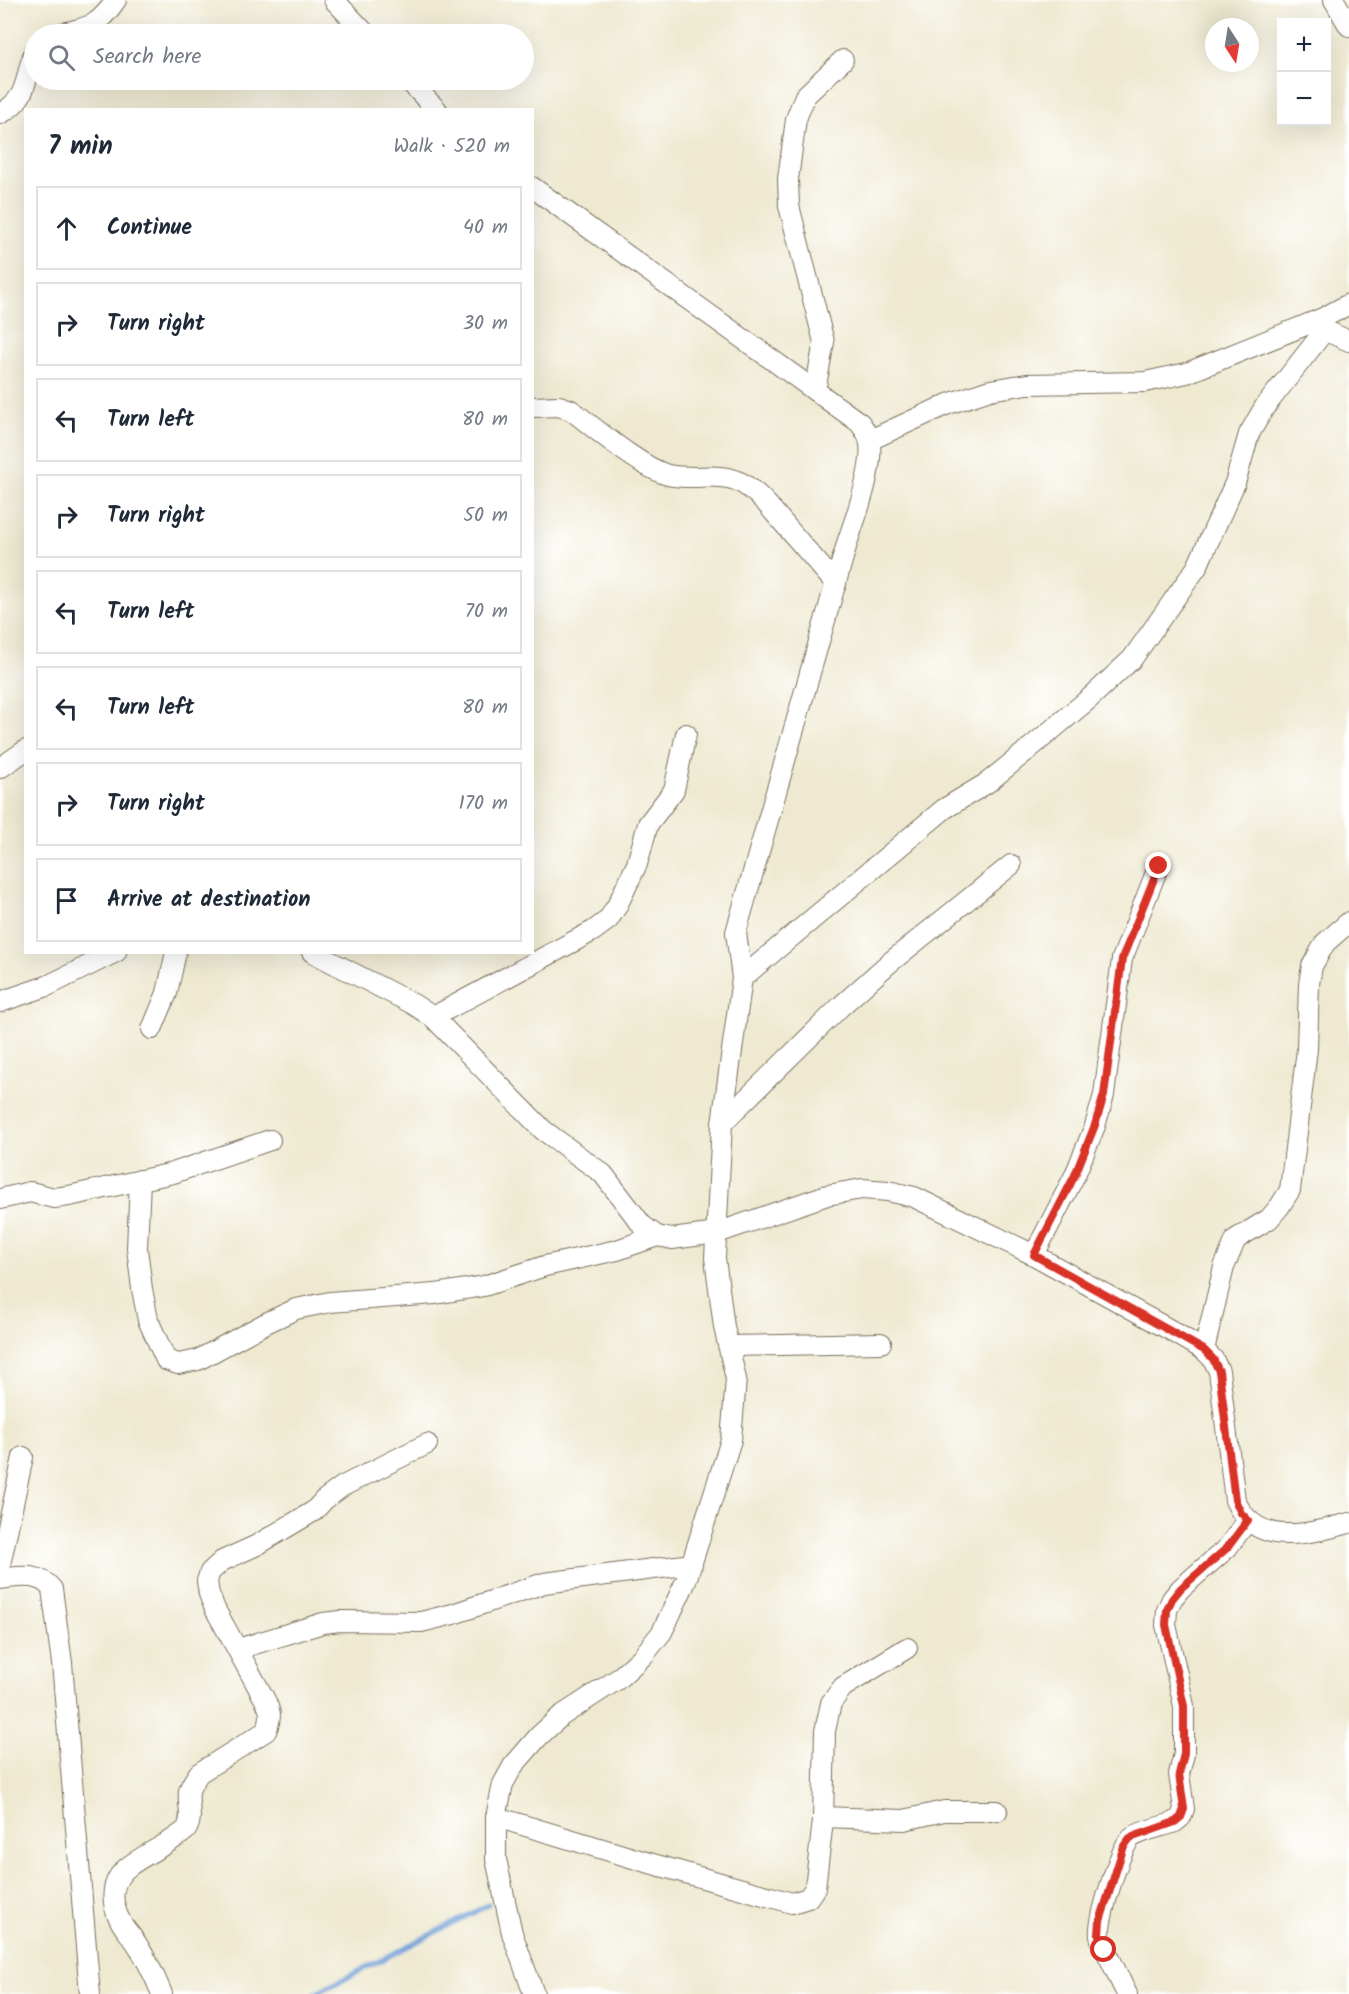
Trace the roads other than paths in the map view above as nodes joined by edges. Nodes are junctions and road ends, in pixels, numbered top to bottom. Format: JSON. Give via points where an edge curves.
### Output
{"nodes":[{"id":1,"x":116,"y":0,"type":"edge"},
{"id":2,"x":334,"y":0,"type":"edge"},
{"id":3,"x":1334,"y":0,"type":"edge"},
{"id":4,"x":94,"y":24,"type":"edge"},
{"id":5,"x":357,"y":24,"type":"edge"},
{"id":6,"x":1349,"y":26,"type":"edge"},
{"id":7,"x":843,"y":60,"type":"dead end"},
{"id":8,"x":24,"y":85,"type":"edge"},
{"id":9,"x":417,"y":90,"type":"edge"},
{"id":10,"x":434,"y":108,"type":"edge"},
{"id":11,"x":0,"y":114,"type":"edge"},
{"id":12,"x":534,"y":191,"type":"edge"},
{"id":13,"x":1349,"y":304,"type":"edge"},
{"id":14,"x":1318,"y":327,"type":"junction"},
{"id":15,"x":1349,"y":341,"type":"edge"},
{"id":16,"x":815,"y":391,"type":"junction"},
{"id":17,"x":534,"y":407,"type":"edge"},
{"id":18,"x":870,"y":440,"type":"junction"},
{"id":19,"x":836,"y":584,"type":"junction"},
{"id":20,"x":686,"y":734,"type":"dead end"},
{"id":21,"x":24,"y":751,"type":"edge"},
{"id":22,"x":0,"y":768,"type":"edge"},
{"id":23,"x":1011,"y":865,"type":"dead end"},
{"id":24,"x":1159,"y":866,"type":"dead end"},
{"id":25,"x":1349,"y":922,"type":"edge"},
{"id":26,"x":112,"y":954,"type":"edge"},
{"id":27,"x":176,"y":954,"type":"edge"},
{"id":28,"x":316,"y":954,"type":"edge"},
{"id":29,"x":742,"y":978,"type":"junction"},
{"id":30,"x":0,"y":1002,"type":"edge"},
{"id":31,"x":433,"y":1017,"type":"junction"},
{"id":32,"x":152,"y":1029,"type":"dead end"},
{"id":33,"x":722,"y":1123,"type":"junction"},
{"id":34,"x":270,"y":1140,"type":"dead end"},
{"id":35,"x":140,"y":1180,"type":"junction"},
{"id":36,"x":0,"y":1199,"type":"edge"},
{"id":37,"x":717,"y":1233,"type":"junction"},
{"id":38,"x":657,"y":1236,"type":"junction"},
{"id":39,"x":1034,"y":1255,"type":"junction"},
{"id":40,"x":881,"y":1343,"type":"dead end"},
{"id":41,"x":729,"y":1346,"type":"junction"},
{"id":42,"x":1204,"y":1350,"type":"junction"},
{"id":43,"x":427,"y":1444,"type":"dead end"},
{"id":44,"x":23,"y":1457,"type":"dead end"},
{"id":45,"x":1248,"y":1520,"type":"junction"},
{"id":46,"x":1349,"y":1523,"type":"edge"},
{"id":47,"x":692,"y":1564,"type":"junction"},
{"id":48,"x":0,"y":1565,"type":"edge"},
{"id":49,"x":0,"y":1579,"type":"edge"},
{"id":50,"x":907,"y":1648,"type":"dead end"},
{"id":51,"x":238,"y":1649,"type":"junction"},
{"id":52,"x":997,"y":1811,"type":"dead end"},
{"id":53,"x":824,"y":1816,"type":"junction"},
{"id":54,"x":496,"y":1817,"type":"junction"},
{"id":55,"x":90,"y":1994,"type":"edge"},
{"id":56,"x":162,"y":1994,"type":"edge"},
{"id":57,"x":534,"y":1994,"type":"edge"},
{"id":58,"x":1127,"y":1994,"type":"edge"}],
"edges":[{"from":1,"to":4,"type":"street"},
{"from":2,"to":5,"type":"street"},
{"from":3,"to":6,"type":"street"},
{"from":7,"to":16,"type":"street","via":[[805,96],[796,119],[788,180],[789,206],[824,342]]},
{"from":8,"to":11,"type":"street","via":[[19,101]]},
{"from":9,"to":10,"type":"street"},
{"from":12,"to":16,"type":"street"},
{"from":13,"to":14,"type":"street"},
{"from":14,"to":15,"type":"street"},
{"from":14,"to":18,"type":"street","via":[[1187,373],[1155,380],[1027,384],[990,390],[948,404]]},
{"from":14,"to":29,"type":"street","via":[[1249,434],[1235,483],[1197,567],[1132,659],[1030,748],[987,783],[944,809]]},
{"from":16,"to":18,"type":"street","via":[[860,423]]},
{"from":17,"to":19,"type":"street","via":[[571,410],[644,464],[668,475],[720,476],[741,481],[755,491]]},
{"from":18,"to":19,"type":"street","via":[[866,485]]},
{"from":19,"to":29,"type":"street","via":[[736,932]]},
{"from":20,"to":31,"type":"street","via":[[674,790],[648,824],[629,885],[608,920]]},
{"from":21,"to":22,"type":"street"},
{"from":23,"to":33,"type":"street","via":[[888,964]]},
{"from":24,"to":39,"type":"street","via":[[1122,959],[1104,1095],[1095,1125],[1075,1175]]},
{"from":25,"to":42,"type":"street","via":[[1325,944],[1312,966],[1307,1049],[1290,1190],[1269,1219],[1236,1239]]},
{"from":26,"to":30,"type":"street","via":[[47,986]]},
{"from":27,"to":32,"type":"street","via":[[167,993]]},
{"from":28,"to":31,"type":"street"},
{"from":29,"to":33,"type":"street"},
{"from":31,"to":38,"type":"street","via":[[543,1130],[603,1174],[642,1225]]},
{"from":33,"to":37,"type":"street"},
{"from":34,"to":35,"type":"street","via":[[199,1166]]},
{"from":35,"to":36,"type":"street","via":[[69,1196],[54,1198],[30,1192]]},
{"from":35,"to":38,"type":"street","via":[[137,1248],[148,1320],[166,1360],[178,1364],[198,1360],[296,1309],[484,1286]]},
{"from":37,"to":38,"type":"street","via":[[672,1239]]},
{"from":37,"to":39,"type":"street","via":[[826,1195],[862,1189],[914,1197]]},
{"from":37,"to":41,"type":"street","via":[[715,1258]]},
{"from":39,"to":42,"type":"street"},
{"from":40,"to":41,"type":"street"},
{"from":41,"to":47,"type":"street","via":[[736,1378],[731,1440]]},
{"from":42,"to":45,"type":"street","via":[[1219,1371],[1235,1500]]},
{"from":43,"to":51,"type":"street","via":[[343,1486],[314,1511],[222,1561],[210,1572],[209,1594]]},
{"from":44,"to":48,"type":"street"},
{"from":45,"to":46,"type":"street","via":[[1270,1532],[1290,1535]]},
{"from":45,"to":58,"type":"street","via":[[1227,1548],[1181,1588],[1167,1610],[1166,1625],[1184,1706],[1184,1754],[1179,1774],[1184,1809],[1175,1822],[1130,1838],[1118,1862],[1099,1934]]},
{"from":47,"to":51,"type":"street","via":[[544,1583],[421,1622],[323,1623]]},
{"from":47,"to":54,"type":"street","via":[[662,1632],[618,1679],[561,1716],[539,1736],[503,1784]]},
{"from":49,"to":55,"type":"street","via":[[39,1578],[52,1589],[63,1674]]},
{"from":50,"to":53,"type":"street","via":[[843,1687],[831,1703],[825,1731]]},
{"from":51,"to":56,"type":"street","via":[[271,1712],[266,1731],[199,1773],[189,1791],[190,1823],[186,1830],[128,1867],[118,1875],[114,1886],[115,1909],[121,1923],[153,1971]]},
{"from":52,"to":53,"type":"street","via":[[956,1810],[904,1820]]},
{"from":53,"to":54,"type":"street","via":[[815,1888],[808,1898],[792,1902]]},
{"from":54,"to":57,"type":"street","via":[[496,1859],[502,1891]]}]}
